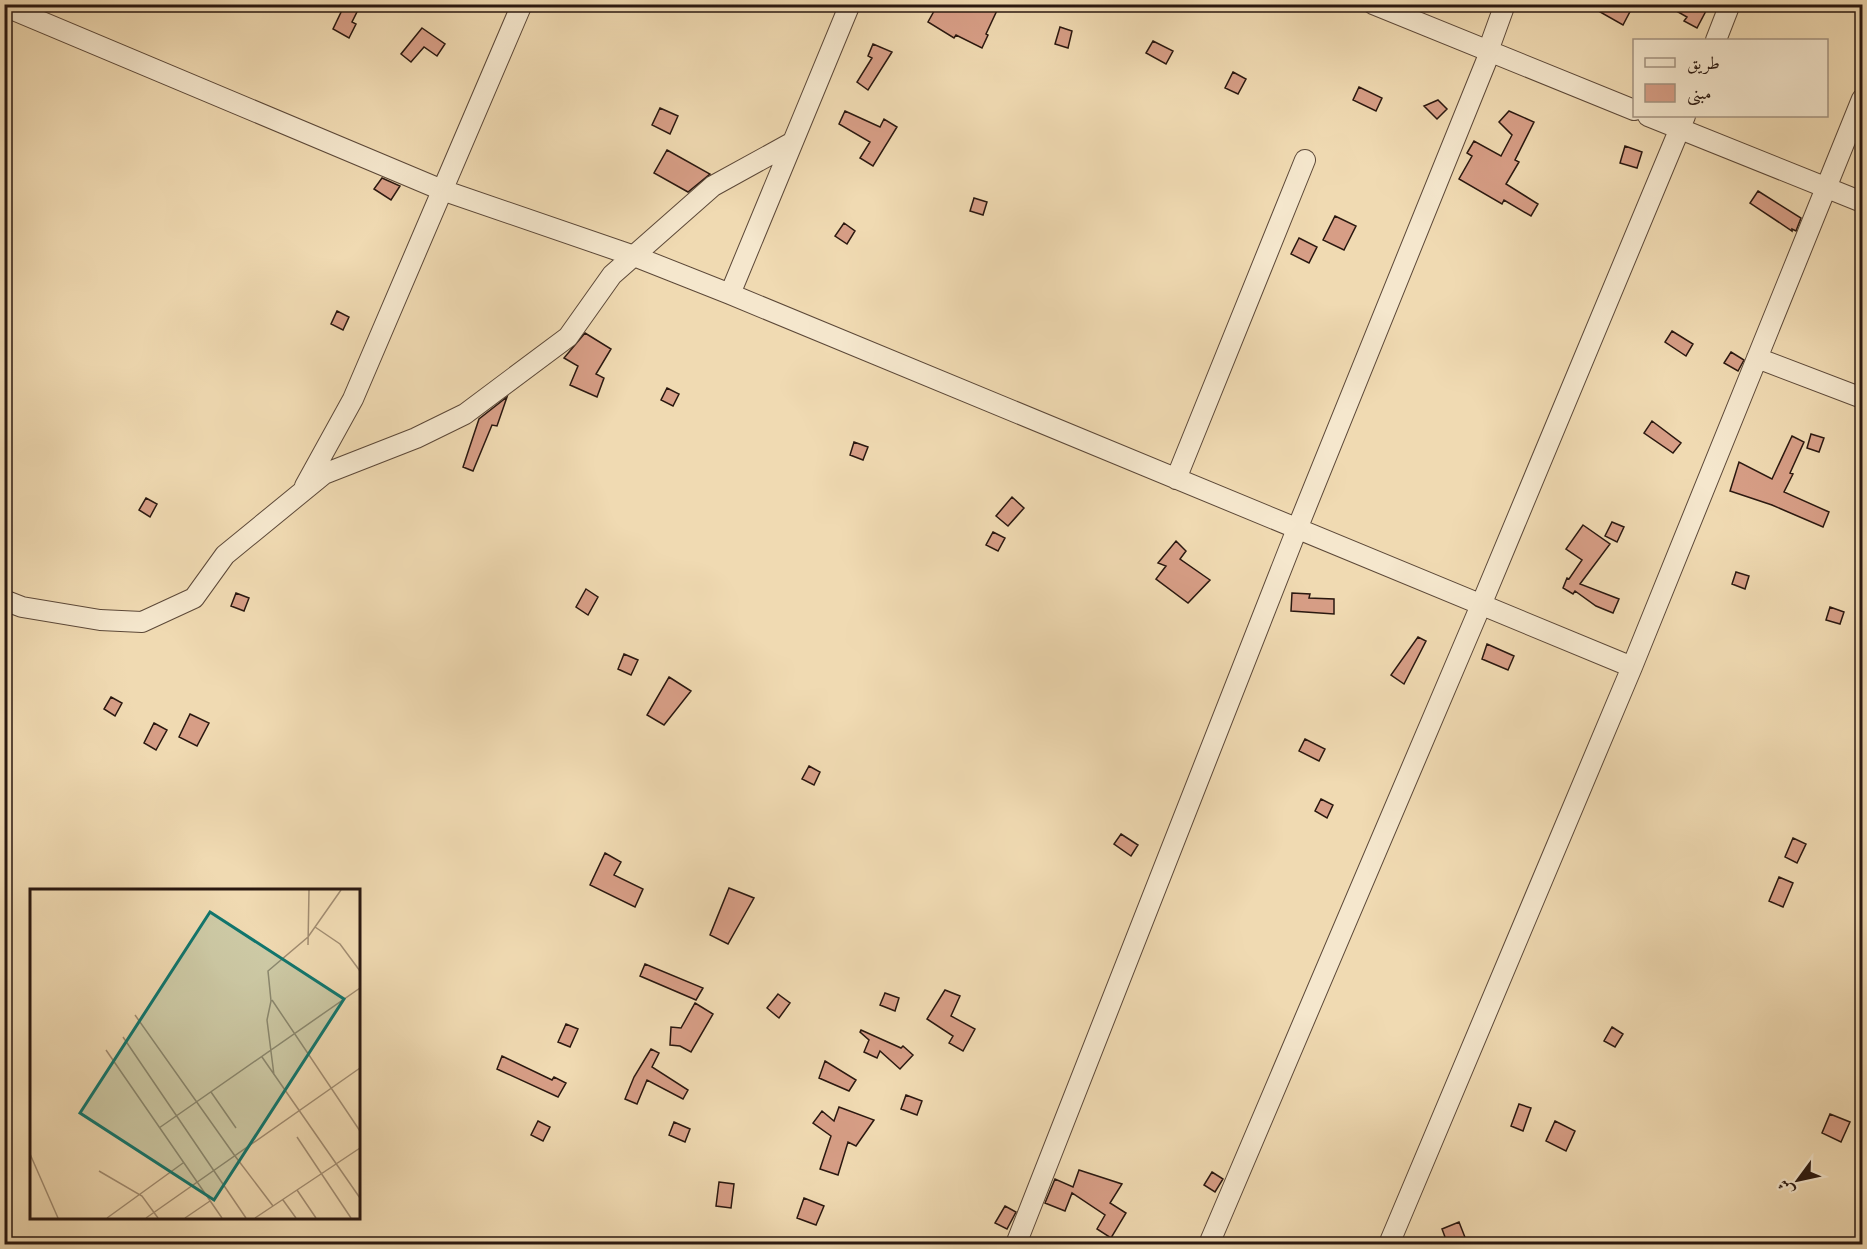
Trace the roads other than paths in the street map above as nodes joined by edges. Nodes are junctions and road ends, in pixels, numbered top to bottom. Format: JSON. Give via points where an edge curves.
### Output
{"nodes":[{"id":1,"x":522,"y":4,"type":"edge"},
{"id":2,"x":850,"y":4,"type":"edge"},
{"id":3,"x":1373,"y":4,"type":"edge"},
{"id":4,"x":1505,"y":4,"type":"edge"},
{"id":5,"x":1730,"y":4,"type":"edge"},
{"id":6,"x":4,"y":6,"type":"edge"},
{"id":7,"x":1716,"y":39,"type":"edge"},
{"id":8,"x":1489,"y":51,"type":"junction"},
{"id":9,"x":1863,"y":99,"type":"edge"},
{"id":10,"x":1633,"y":109,"type":"edge"},
{"id":11,"x":1654,"y":117,"type":"edge"},
{"id":12,"x":1682,"y":122,"type":"edge"},
{"id":13,"x":793,"y":142,"type":"junction"},
{"id":14,"x":1305,"y":160,"type":"dead end"},
{"id":15,"x":1826,"y":187,"type":"junction"},
{"id":16,"x":442,"y":190,"type":"junction"},
{"id":17,"x":1863,"y":202,"type":"edge"},
{"id":18,"x":634,"y":256,"type":"junction"},
{"id":19,"x":730,"y":294,"type":"junction"},
{"id":20,"x":1757,"y":358,"type":"junction"},
{"id":21,"x":1863,"y":398,"type":"edge"},
{"id":22,"x":1176,"y":479,"type":"junction"},
{"id":23,"x":301,"y":493,"type":"junction"},
{"id":24,"x":1297,"y":529,"type":"junction"},
{"id":25,"x":4,"y":600,"type":"edge"},
{"id":26,"x":1481,"y":605,"type":"junction"},
{"id":27,"x":1632,"y":667,"type":"junction"},
{"id":28,"x":1016,"y":1245,"type":"edge"},
{"id":29,"x":1209,"y":1245,"type":"edge"},
{"id":30,"x":1389,"y":1245,"type":"edge"}],
"edges":[{"from":1,"to":16,"type":"street"},
{"from":2,"to":13,"type":"street"},
{"from":3,"to":8,"type":"street"},
{"from":4,"to":8,"type":"street"},
{"from":5,"to":7,"type":"street"},
{"from":6,"to":16,"type":"street"},
{"from":8,"to":10,"type":"street"},
{"from":8,"to":24,"type":"street"},
{"from":9,"to":15,"type":"street"},
{"from":11,"to":12,"type":"street"},
{"from":12,"to":15,"type":"street"},
{"from":12,"to":26,"type":"street"},
{"from":13,"to":18,"type":"street","via":[[713,186]]},
{"from":13,"to":19,"type":"street"},
{"from":14,"to":22,"type":"street"},
{"from":15,"to":17,"type":"street"},
{"from":15,"to":20,"type":"street"},
{"from":16,"to":18,"type":"street"},
{"from":16,"to":23,"type":"street","via":[[353,399]]},
{"from":18,"to":19,"type":"street"},
{"from":18,"to":23,"type":"street","via":[[612,276],[568,337],[465,414],[324,474]]},
{"from":19,"to":22,"type":"street"},
{"from":20,"to":21,"type":"street"},
{"from":20,"to":27,"type":"street"},
{"from":22,"to":24,"type":"street"},
{"from":23,"to":25,"type":"street","via":[[225,555],[194,598],[142,622],[100,620],[22,607]]},
{"from":24,"to":26,"type":"street"},
{"from":24,"to":28,"type":"street"},
{"from":26,"to":27,"type":"street"},
{"from":26,"to":29,"type":"street"},
{"from":27,"to":30,"type":"street"}]}
